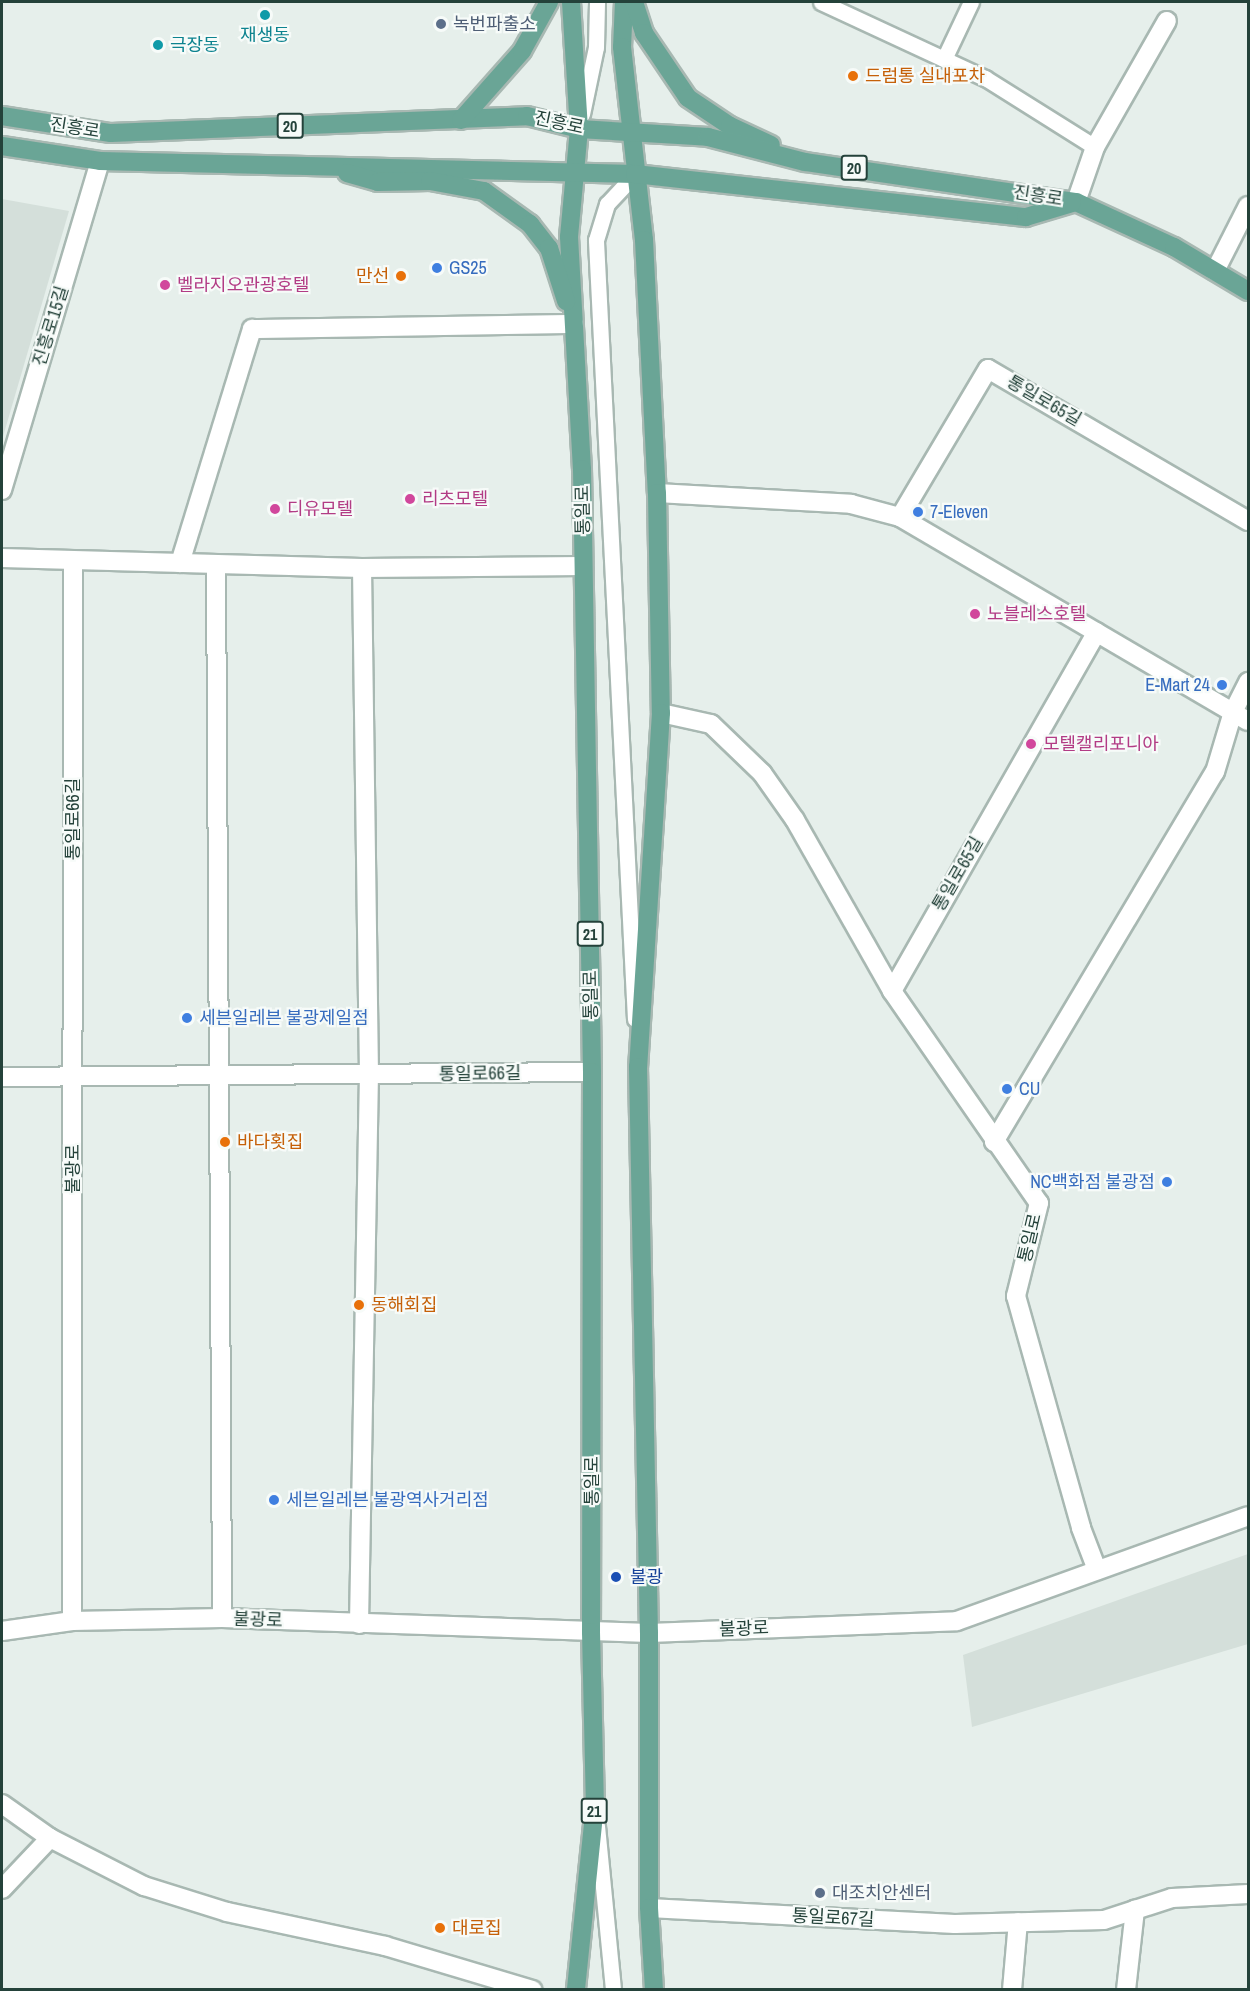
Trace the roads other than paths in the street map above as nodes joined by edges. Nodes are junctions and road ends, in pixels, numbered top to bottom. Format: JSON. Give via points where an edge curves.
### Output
{"nodes":[{"id":1,"x":549,"y":2,"type":"edge"},
{"id":2,"x":571,"y":2,"type":"edge"},
{"id":3,"x":597,"y":2,"type":"edge"},
{"id":4,"x":624,"y":2,"type":"edge"},
{"id":5,"x":634,"y":2,"type":"edge"},
{"id":6,"x":821,"y":2,"type":"edge"},
{"id":7,"x":971,"y":2,"type":"edge"},
{"id":8,"x":1167,"y":21,"type":"dead end"},
{"id":9,"x":944,"y":59,"type":"junction"},
{"id":10,"x":2,"y":116,"type":"edge"},
{"id":11,"x":461,"y":120,"type":"junction"},
{"id":12,"x":579,"y":129,"type":"junction"},
{"id":13,"x":633,"y":132,"type":"junction"},
{"id":14,"x":2,"y":146,"type":"edge"},
{"id":15,"x":1095,"y":147,"type":"junction"},
{"id":16,"x":100,"y":161,"type":"junction"},
{"id":17,"x":805,"y":162,"type":"junction"},
{"id":18,"x":322,"y":166,"type":"junction"},
{"id":19,"x":575,"y":170,"type":"junction"},
{"id":20,"x":635,"y":174,"type":"junction"},
{"id":21,"x":1076,"y":202,"type":"junction"},
{"id":22,"x":1248,"y":207,"type":"edge"},
{"id":23,"x":1215,"y":271,"type":"junction"},
{"id":24,"x":1248,"y":291,"type":"edge"},
{"id":25,"x":574,"y":324,"type":"junction"},
{"id":26,"x":2,"y":490,"type":"edge"},
{"id":27,"x":657,"y":494,"type":"junction"},
{"id":28,"x":900,"y":517,"type":"junction"},
{"id":29,"x":1248,"y":521,"type":"edge"},
{"id":30,"x":2,"y":558,"type":"edge"},
{"id":31,"x":74,"y":562,"type":"junction"},
{"id":32,"x":180,"y":563,"type":"junction"},
{"id":33,"x":216,"y":565,"type":"junction"},
{"id":34,"x":583,"y":566,"type":"junction"},
{"id":35,"x":362,"y":568,"type":"junction"},
{"id":36,"x":1097,"y":632,"type":"junction"},
{"id":37,"x":1248,"y":682,"type":"edge"},
{"id":38,"x":661,"y":712,"type":"junction"},
{"id":39,"x":1241,"y":716,"type":"edge"},
{"id":40,"x":892,"y":991,"type":"junction"},
{"id":41,"x":638,"y":1067,"type":"junction"},
{"id":42,"x":592,"y":1072,"type":"junction"},
{"id":43,"x":73,"y":1076,"type":"junction"},
{"id":44,"x":217,"y":1076,"type":"junction"},
{"id":45,"x":369,"y":1076,"type":"junction"},
{"id":46,"x":2,"y":1077,"type":"edge"},
{"id":47,"x":994,"y":1142,"type":"junction"},
{"id":48,"x":1248,"y":1516,"type":"edge"},
{"id":49,"x":1097,"y":1570,"type":"junction"},
{"id":50,"x":222,"y":1618,"type":"junction"},
{"id":51,"x":72,"y":1621,"type":"junction"},
{"id":52,"x":359,"y":1624,"type":"junction"},
{"id":53,"x":2,"y":1631,"type":"edge"},
{"id":54,"x":591,"y":1632,"type":"junction"},
{"id":55,"x":650,"y":1633,"type":"junction"},
{"id":56,"x":2,"y":1804,"type":"edge"},
{"id":57,"x":594,"y":1805,"type":"junction"},
{"id":58,"x":50,"y":1838,"type":"junction"},
{"id":59,"x":2,"y":1889,"type":"edge"},
{"id":60,"x":1248,"y":1894,"type":"edge"},
{"id":61,"x":649,"y":1908,"type":"junction"},
{"id":62,"x":1135,"y":1910,"type":"junction"},
{"id":63,"x":1018,"y":1922,"type":"junction"},
{"id":64,"x":533,"y":1989,"type":"edge"},
{"id":65,"x":576,"y":1989,"type":"edge"},
{"id":66,"x":613,"y":1989,"type":"edge"},
{"id":67,"x":654,"y":1989,"type":"edge"},
{"id":68,"x":1012,"y":1989,"type":"edge"},
{"id":69,"x":1126,"y":1989,"type":"edge"}],
"edges":[{"from":1,"to":11,"type":"main road","via":[[522,51]]},
{"from":2,"to":12,"type":"main road","name":"통일로","number":"21"},
{"from":3,"to":12,"type":"lane","via":[[596,47]]},
{"from":4,"to":13,"type":"main road","via":[[622,47]]},
{"from":5,"to":17,"type":"main road","via":[[644,33],[688,98],[730,126]]},
{"from":6,"to":9,"type":"lane"},
{"from":7,"to":9,"type":"lane"},
{"from":8,"to":15,"type":"street"},
{"from":9,"to":15,"type":"lane","via":[[985,78]]},
{"from":10,"to":11,"type":"main road","name":"진흥로","number":"20","via":[[111,133]]},
{"from":11,"to":12,"type":"main road","name":"진흥로","number":"20","via":[[527,116]]},
{"from":12,"to":13,"type":"main road","name":"진흥로","number":"20"},
{"from":12,"to":19,"type":"main road","name":"통일로","number":"21"},
{"from":13,"to":17,"type":"main road","name":"진흥로","number":"20","via":[[708,137]]},
{"from":13,"to":20,"type":"main road"},
{"from":14,"to":16,"type":"main road","name":"진흥로","number":"20"},
{"from":15,"to":21,"type":"street"},
{"from":16,"to":18,"type":"main road","name":"진흥로","number":"20"},
{"from":16,"to":26,"type":"street","name":"진흥로15길"},
{"from":17,"to":21,"type":"main road","name":"진흥로","number":"20"},
{"from":18,"to":19,"type":"main road","name":"진흥로","number":"20"},
{"from":18,"to":25,"type":"main road","via":[[378,182],[430,181],[484,191],[530,224],[549,248]]},
{"from":19,"to":20,"type":"main road","name":"진흥로","number":"20"},
{"from":19,"to":25,"type":"main road","name":"통일로","number":"21","via":[[569,237]]},
{"from":20,"to":21,"type":"main road","name":"진흥로","number":"20","via":[[1026,217]]},
{"from":20,"to":27,"type":"main road","via":[[644,240]]},
{"from":20,"to":41,"type":"lane","via":[[607,204],[596,240]]},
{"from":21,"to":23,"type":"main road","name":"진흥로","number":"20","via":[[1174,247]]},
{"from":22,"to":23,"type":"street"},
{"from":23,"to":24,"type":"main road","name":"진흥로","number":"20"},
{"from":25,"to":32,"type":"street","via":[[252,329]]},
{"from":25,"to":34,"type":"main road","name":"통일로","number":"21"},
{"from":27,"to":28,"type":"street","via":[[851,504]]},
{"from":27,"to":38,"type":"main road"},
{"from":28,"to":29,"type":"street","name":"통일로65길","via":[[988,369]]},
{"from":28,"to":36,"type":"street"},
{"from":30,"to":31,"type":"street"},
{"from":31,"to":32,"type":"street"},
{"from":31,"to":43,"type":"street","name":"통일로66길"},
{"from":32,"to":33,"type":"street"},
{"from":33,"to":35,"type":"street"},
{"from":33,"to":44,"type":"street"},
{"from":34,"to":35,"type":"street"},
{"from":34,"to":42,"type":"main road","name":"통일로","number":"21"},
{"from":35,"to":45,"type":"street"},
{"from":36,"to":39,"type":"street"},
{"from":36,"to":40,"type":"street","name":"통일로65길"},
{"from":37,"to":39,"type":"street"},
{"from":38,"to":40,"type":"street","name":"통일로","via":[[711,724],[762,773],[795,820]]},
{"from":38,"to":41,"type":"main road"},
{"from":39,"to":47,"type":"street","via":[[1215,772]]},
{"from":40,"to":47,"type":"street","name":"통일로"},
{"from":41,"to":55,"type":"main road"},
{"from":42,"to":45,"type":"street","name":"통일로66길"},
{"from":42,"to":54,"type":"main road","name":"통일로","number":"21"},
{"from":43,"to":44,"type":"street","name":"통일로66길"},
{"from":43,"to":46,"type":"street","name":"통일로66길"},
{"from":43,"to":51,"type":"street","name":"불광로"},
{"from":44,"to":45,"type":"street","name":"통일로66길"},
{"from":44,"to":50,"type":"street","name":"불광로"},
{"from":45,"to":52,"type":"street"},
{"from":47,"to":49,"type":"street","name":"통일로","via":[[1039,1203],[1016,1296],[1081,1528]]},
{"from":48,"to":49,"type":"street","name":"불광로"},
{"from":49,"to":55,"type":"street","name":"불광로","via":[[957,1621]]},
{"from":50,"to":51,"type":"street","name":"불광로"},
{"from":50,"to":52,"type":"street","name":"불광로"},
{"from":51,"to":53,"type":"street","name":"불광로"},
{"from":52,"to":54,"type":"street","name":"불광로"},
{"from":54,"to":55,"type":"street","name":"불광로"},
{"from":54,"to":57,"type":"main road","name":"통일로","number":"21"},
{"from":55,"to":61,"type":"main road"},
{"from":56,"to":58,"type":"street"},
{"from":57,"to":65,"type":"main road","name":"통일로","number":"21"},
{"from":57,"to":66,"type":"lane"},
{"from":58,"to":59,"type":"street"},
{"from":58,"to":64,"type":"street","via":[[144,1886],[227,1912],[386,1947]]},
{"from":60,"to":62,"type":"street","name":"통일로67길","via":[[1172,1898]]},
{"from":61,"to":63,"type":"street","name":"통일로67길","via":[[955,1924]]},
{"from":61,"to":67,"type":"main road"},
{"from":62,"to":63,"type":"street","name":"통일로67길","via":[[1104,1920]]},
{"from":62,"to":69,"type":"street"},
{"from":63,"to":68,"type":"street"}]}
